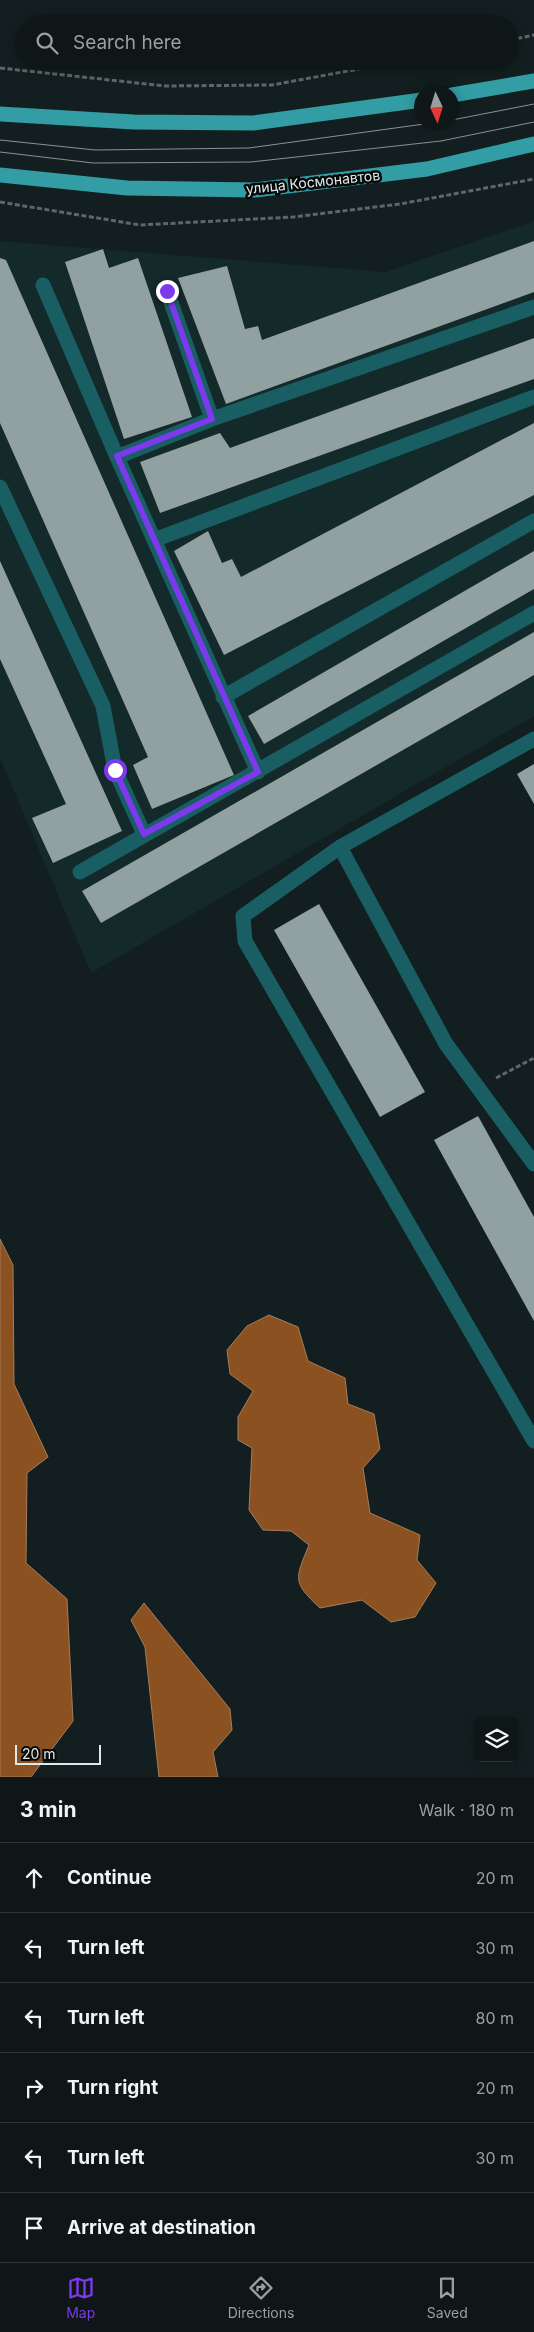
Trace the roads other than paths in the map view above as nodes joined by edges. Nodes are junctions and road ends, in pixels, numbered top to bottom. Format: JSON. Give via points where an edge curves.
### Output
{"nodes":[{"id":1,"x":534,"y":81,"type":"edge"},
{"id":2,"x":459,"y":94,"type":"edge"},
{"id":3,"x":414,"y":101,"type":"edge"},
{"id":4,"x":0,"y":114,"type":"edge"},
{"id":5,"x":534,"y":144,"type":"edge"},
{"id":6,"x":0,"y":175,"type":"edge"},
{"id":7,"x":43,"y":285,"type":"dead end"},
{"id":8,"x":167,"y":291,"type":"dead end"},
{"id":9,"x":534,"y":307,"type":"edge"},
{"id":10,"x":534,"y":397,"type":"edge"},
{"id":11,"x":212,"y":419,"type":"junction"},
{"id":12,"x":117,"y":456,"type":"junction"},
{"id":13,"x":0,"y":487,"type":"edge"},
{"id":14,"x":534,"y":521,"type":"edge"},
{"id":15,"x":154,"y":540,"type":"junction"},
{"id":16,"x":534,"y":613,"type":"edge"},
{"id":17,"x":223,"y":697,"type":"junction"},
{"id":18,"x":534,"y":739,"type":"edge"},
{"id":19,"x":258,"y":772,"type":"junction"},
{"id":20,"x":144,"y":834,"type":"junction"},
{"id":21,"x":340,"y":847,"type":"junction"},
{"id":22,"x":80,"y":872,"type":"dead end"},
{"id":23,"x":533,"y":1159,"type":"edge"},
{"id":24,"x":534,"y":1441,"type":"edge"}],
"edges":[{"from":1,"to":2,"type":"main road"},
{"from":3,"to":4,"type":"main road","via":[[253,123],[134,122]]},
{"from":5,"to":6,"type":"main road","name":"улица Космонавтов","via":[[427,169],[256,190],[127,188]]},
{"from":7,"to":12,"type":"lane"},
{"from":8,"to":11,"type":"lane"},
{"from":9,"to":11,"type":"lane"},
{"from":10,"to":15,"type":"lane"},
{"from":11,"to":12,"type":"lane"},
{"from":12,"to":15,"type":"lane"},
{"from":13,"to":20,"type":"lane","via":[[103,706],[115,770]]},
{"from":14,"to":17,"type":"lane"},
{"from":15,"to":17,"type":"lane"},
{"from":16,"to":19,"type":"lane"},
{"from":17,"to":19,"type":"lane"},
{"from":18,"to":21,"type":"lane"},
{"from":19,"to":20,"type":"lane"},
{"from":20,"to":22,"type":"lane"},
{"from":21,"to":23,"type":"lane","via":[[446,1044]]},
{"from":21,"to":24,"type":"lane","via":[[243,916],[245,941]]}]}
